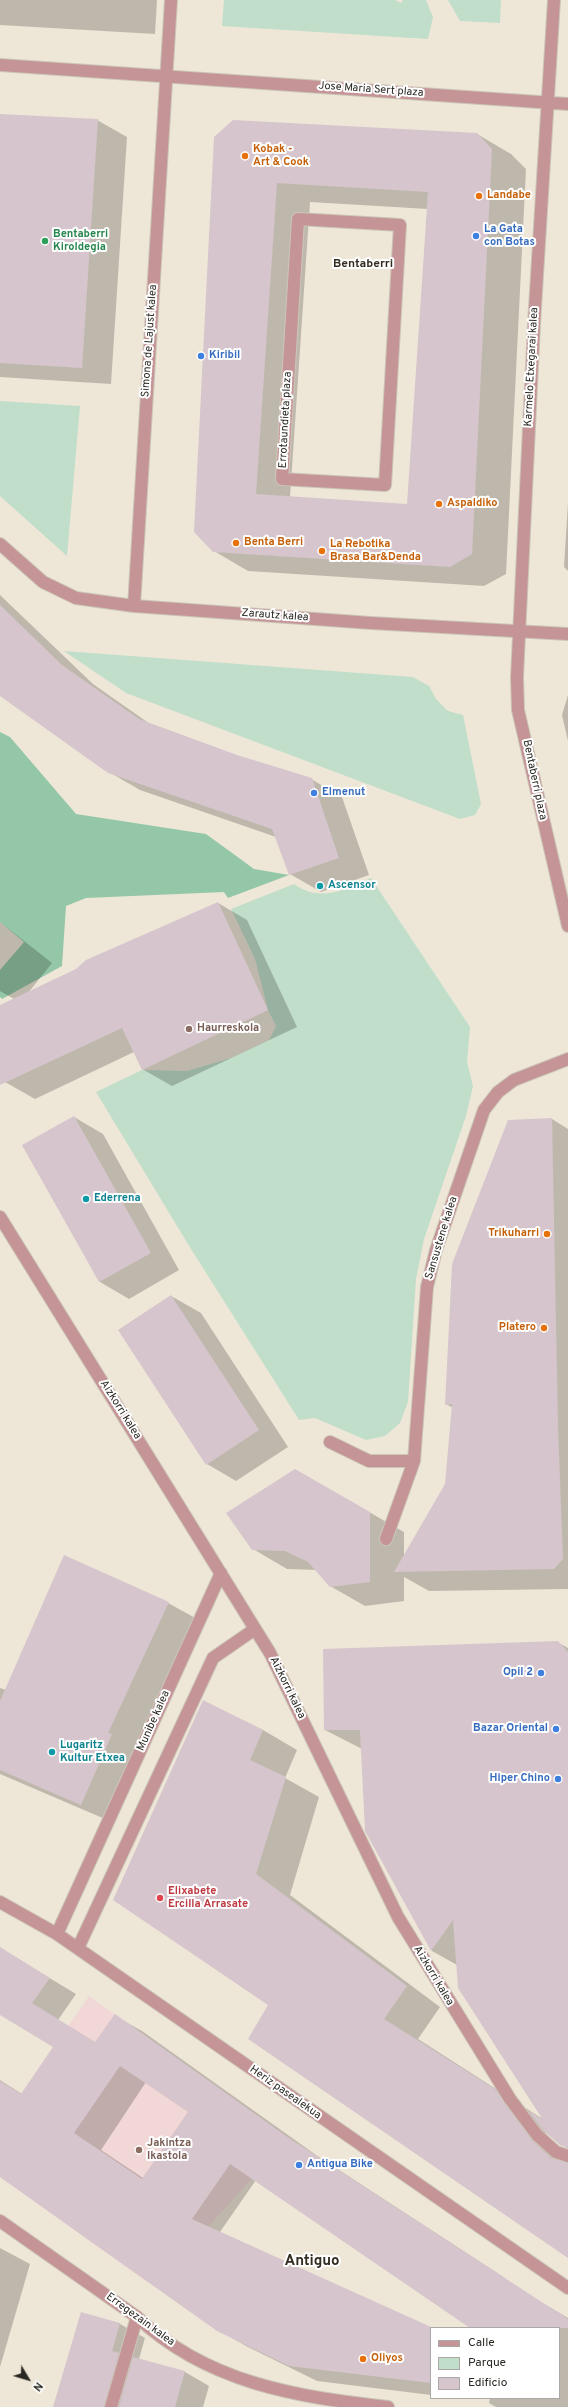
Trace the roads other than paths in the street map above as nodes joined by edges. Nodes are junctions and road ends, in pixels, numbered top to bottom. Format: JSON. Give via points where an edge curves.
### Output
{"nodes":[{"id":1,"x":171,"y":0,"type":"edge"},
{"id":2,"x":554,"y":0,"type":"edge"},
{"id":3,"x":0,"y":65,"type":"edge"},
{"id":4,"x":167,"y":75,"type":"junction"},
{"id":5,"x":547,"y":103,"type":"junction"},
{"id":6,"x":568,"y":104,"type":"edge"},
{"id":7,"x":400,"y":225,"type":"joint"},
{"id":8,"x":0,"y":544,"type":"edge"},
{"id":9,"x":134,"y":606,"type":"junction"},
{"id":10,"x":520,"y":631,"type":"junction"},
{"id":11,"x":568,"y":634,"type":"edge"},
{"id":12,"x":568,"y":926,"type":"edge"},
{"id":13,"x":568,"y":1058,"type":"edge"},
{"id":14,"x":0,"y":1217,"type":"edge"},
{"id":15,"x":330,"y":1442,"type":"dead end"},
{"id":16,"x":414,"y":1461,"type":"junction"},
{"id":17,"x":386,"y":1539,"type":"dead end"},
{"id":18,"x":221,"y":1573,"type":"junction"},
{"id":19,"x":255,"y":1629,"type":"junction"},
{"id":20,"x":0,"y":1902,"type":"edge"},
{"id":21,"x":57,"y":1934,"type":"junction"},
{"id":22,"x":78,"y":1948,"type":"junction"},
{"id":23,"x":568,"y":2156,"type":"edge"},
{"id":24,"x":0,"y":2221,"type":"edge"},
{"id":25,"x":568,"y":2288,"type":"edge"},
{"id":26,"x":137,"y":2317,"type":"junction"},
{"id":27,"x":317,"y":2403,"type":"edge"},
{"id":28,"x":111,"y":2407,"type":"edge"},
{"id":29,"x":388,"y":2407,"type":"edge"}],
"edges":[{"from":1,"to":4,"type":"street"},
{"from":2,"to":5,"type":"street"},
{"from":3,"to":4,"type":"street","name":"Jose Maria Sert plaza"},
{"from":4,"to":5,"type":"street","name":"Jose Maria Sert plaza"},
{"from":4,"to":9,"type":"street","name":"Simona de Lajust kalea"},
{"from":5,"to":6,"type":"street","name":"Jose Maria Sert plaza"},
{"from":5,"to":10,"type":"street","name":"Karmelo Etxegarai kalea"},
{"from":7,"to":7,"type":"street","name":"Errotaundieta plaza","via":[[385,485],[282,479],[298,219]]},
{"from":8,"to":9,"type":"street","name":"Zarautz kalea","via":[[44,582],[76,598]]},
{"from":9,"to":10,"type":"street","name":"Zarautz kalea","via":[[371,624]]},
{"from":10,"to":11,"type":"street","name":"Zarautz kalea"},
{"from":10,"to":12,"type":"street","name":"Bentaberri plaza","via":[[518,710]]},
{"from":13,"to":16,"type":"street","name":"Sansustene kalea","via":[[514,1080],[498,1092],[484,1110],[436,1250],[427,1287]]},
{"from":14,"to":18,"type":"street","name":"Aizkorri kalea"},
{"from":15,"to":16,"type":"street","via":[[369,1461]]},
{"from":16,"to":17,"type":"street","name":"Sansustene kalea"},
{"from":18,"to":19,"type":"street","name":"Aizkorri kalea"},
{"from":18,"to":21,"type":"street","name":"Munibe kalea"},
{"from":19,"to":22,"type":"street","via":[[213,1658]]},
{"from":19,"to":23,"type":"street","name":"Aizkorri kalea","via":[[270,1653],[398,1917],[510,2099],[537,2135],[556,2152]]},
{"from":20,"to":21,"type":"street","name":"Heriz pasealekua"},
{"from":21,"to":22,"type":"street","name":"Heriz pasealekua"},
{"from":22,"to":25,"type":"street","name":"Heriz pasealekua"},
{"from":24,"to":26,"type":"street","name":"Erregezain kalea"},
{"from":26,"to":27,"type":"street","name":"Erregezain kalea","via":[[153,2332],[190,2355],[230,2375]]},
{"from":26,"to":28,"type":"street"},
{"from":27,"to":29,"type":"street","name":"Erregezain kalea"}]}
